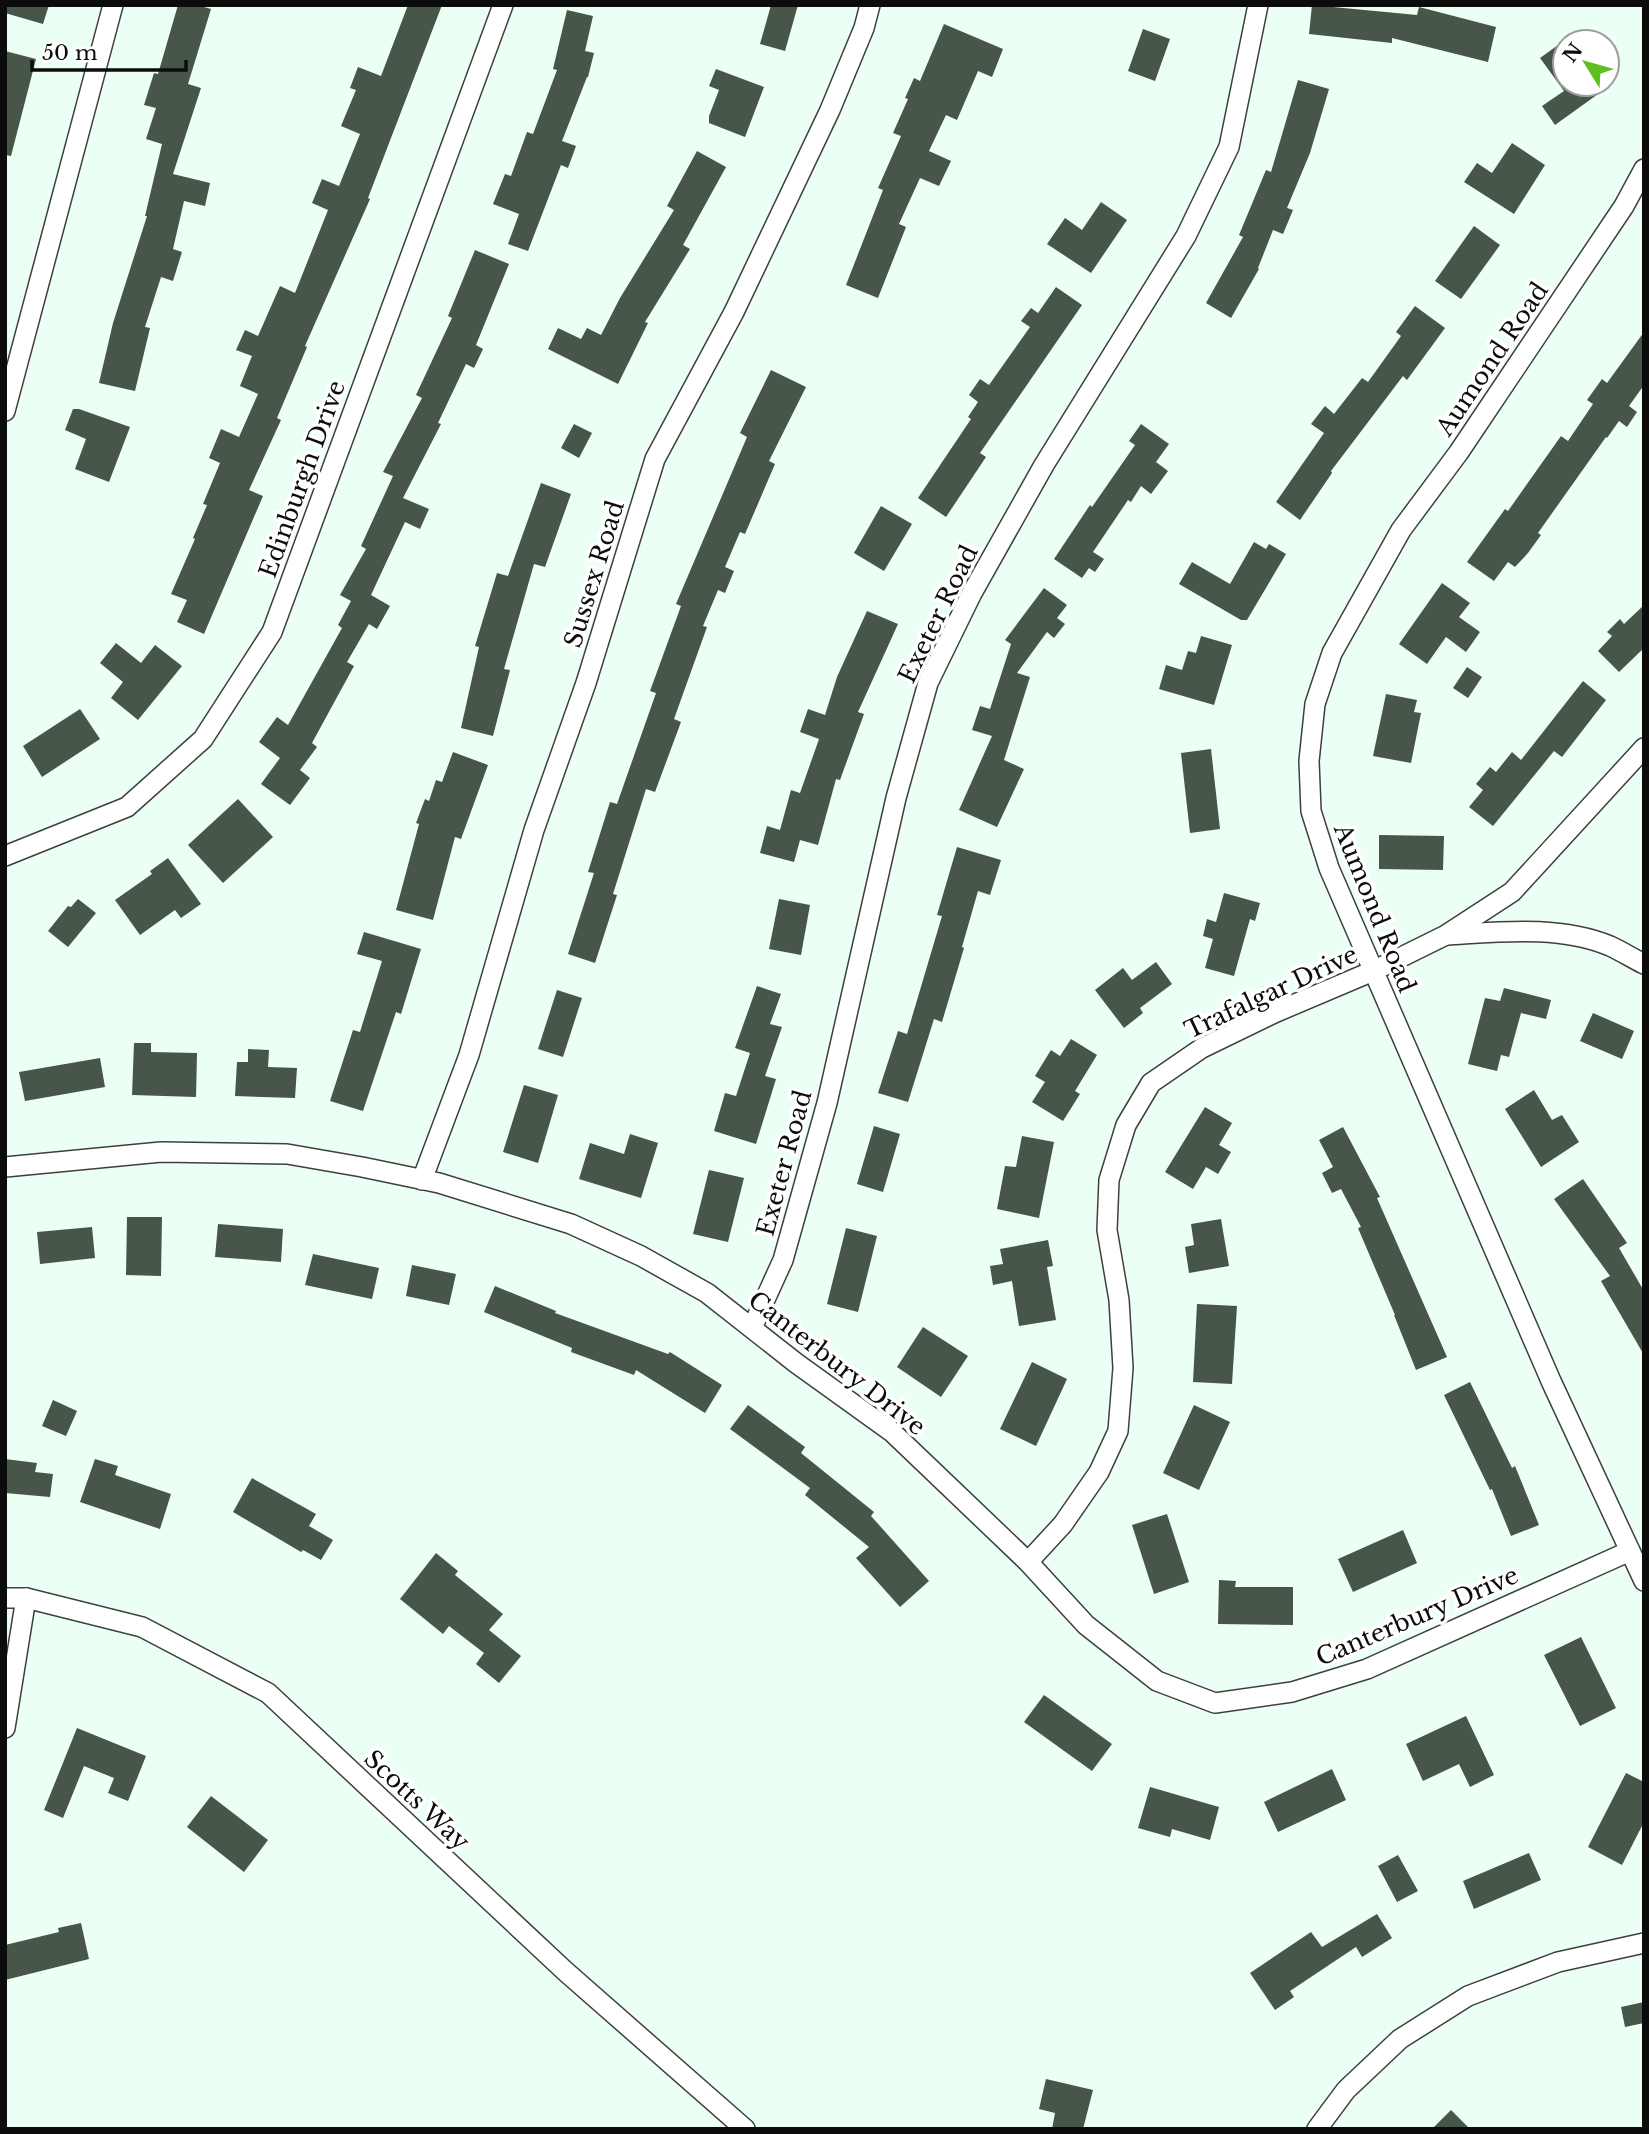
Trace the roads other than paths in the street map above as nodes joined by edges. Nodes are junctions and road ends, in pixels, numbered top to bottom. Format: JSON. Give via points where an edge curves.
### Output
{"nodes":[{"id":1,"x":113,"y":5,"type":"edge"},
{"id":2,"x":503,"y":5,"type":"edge"},
{"id":3,"x":870,"y":5,"type":"edge"},
{"id":4,"x":1258,"y":5,"type":"edge"},
{"id":5,"x":1644,"y":169,"type":"edge"},
{"id":6,"x":5,"y":411,"type":"edge"},
{"id":7,"x":1644,"y":748,"type":"edge"},
{"id":8,"x":5,"y":856,"type":"edge"},
{"id":9,"x":1446,"y":935,"type":"junction"},
{"id":10,"x":1644,"y":964,"type":"edge"},
{"id":11,"x":1373,"y":971,"type":"junction"},
{"id":12,"x":5,"y":1167,"type":"edge"},
{"id":13,"x":422,"y":1180,"type":"junction"},
{"id":14,"x":752,"y":1328,"type":"junction"},
{"id":15,"x":1630,"y":1551,"type":"junction"},
{"id":16,"x":1028,"y":1562,"type":"junction"},
{"id":17,"x":1644,"y":1581,"type":"edge"},
{"id":18,"x":5,"y":1598,"type":"edge"},
{"id":19,"x":26,"y":1598,"type":"junction"},
{"id":20,"x":5,"y":1728,"type":"edge"},
{"id":21,"x":1644,"y":1943,"type":"edge"},
{"id":22,"x":745,"y":2129,"type":"edge"},
{"id":23,"x":1317,"y":2129,"type":"edge"}],
"edges":[{"from":1,"to":6,"type":"street"},
{"from":2,"to":8,"type":"street","name":"Edinburgh Drive","via":[[272,632],[203,739],[127,807]]},
{"from":3,"to":13,"type":"street","name":"Sussex Road","via":[[830,110],[734,312],[655,460],[586,683],[534,830],[469,1055]]},
{"from":4,"to":14,"type":"street","name":"Exeter Road","via":[[1229,147],[1186,236],[1044,465],[928,682],[896,798],[827,1103],[783,1260]]},
{"from":5,"to":11,"type":"street","name":"Aumond Road","via":[[1460,452],[1401,530],[1332,653],[1315,704],[1309,761],[1311,811],[1329,868]]},
{"from":7,"to":9,"type":"street","name":"Trafalgar Drive","via":[[1512,892]]},
{"from":9,"to":10,"type":"street","via":[[1563,934],[1608,945]]},
{"from":9,"to":11,"type":"street","name":"Trafalgar Drive"},
{"from":11,"to":15,"type":"street","name":"Aumond Road"},
{"from":11,"to":16,"type":"street","name":"Trafalgar Drive","via":[[1202,1048],[1152,1083],[1126,1125],[1109,1180],[1107,1230],[1119,1300],[1123,1368],[1118,1431],[1092,1482],[1063,1524]]},
{"from":12,"to":13,"type":"street","name":"Canterbury Drive","via":[[161,1152],[287,1154]]},
{"from":13,"to":14,"type":"street","name":"Canterbury Drive","via":[[582,1229],[707,1293]]},
{"from":14,"to":16,"type":"street","name":"Canterbury Drive","via":[[892,1432]]},
{"from":15,"to":16,"type":"street","name":"Canterbury Drive","via":[[1367,1669],[1292,1692],[1215,1703],[1157,1681],[1086,1625]]},
{"from":15,"to":17,"type":"street","name":"Aumond Road"},
{"from":18,"to":19,"type":"street","name":"Scotts Way"},
{"from":19,"to":20,"type":"street"},
{"from":19,"to":22,"type":"street","name":"Scotts Way","via":[[142,1627],[268,1693],[565,1972]]},
{"from":21,"to":23,"type":"street","via":[[1558,1962],[1468,1996],[1399,2039],[1346,2090]]}]}
